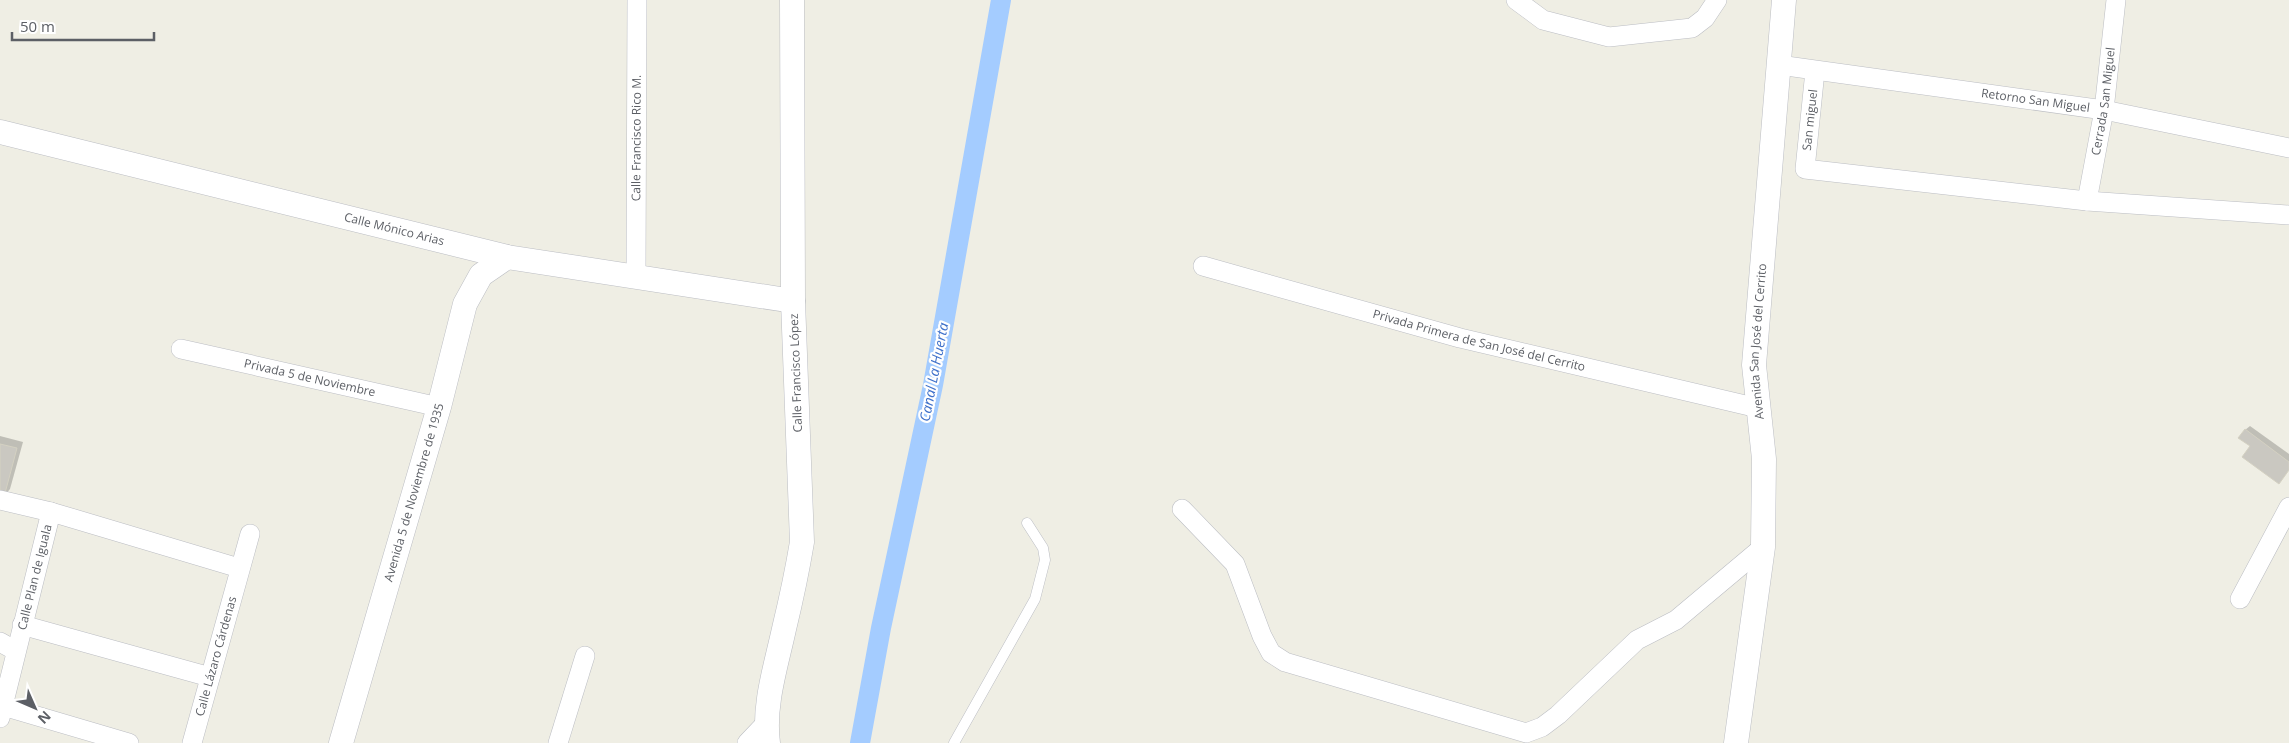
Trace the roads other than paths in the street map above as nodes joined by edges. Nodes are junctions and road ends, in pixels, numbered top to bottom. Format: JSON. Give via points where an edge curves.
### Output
{"nodes":[{"id":1,"x":637,"y":0,"type":"edge"},
{"id":2,"x":792,"y":0,"type":"edge"},
{"id":3,"x":1516,"y":0,"type":"edge"},
{"id":4,"x":1717,"y":0,"type":"edge"},
{"id":5,"x":1784,"y":0,"type":"edge"},
{"id":6,"x":2116,"y":0,"type":"edge"},
{"id":7,"x":1779,"y":65,"type":"junction"},
{"id":8,"x":1814,"y":71,"type":"junction"},
{"id":9,"x":2104,"y":110,"type":"junction"},
{"id":10,"x":0,"y":132,"type":"edge"},
{"id":11,"x":2289,"y":148,"type":"edge"},
{"id":12,"x":2087,"y":201,"type":"junction"},
{"id":13,"x":2289,"y":215,"type":"edge"},
{"id":14,"x":507,"y":256,"type":"junction"},
{"id":15,"x":1202,"y":266,"type":"dead end"},
{"id":16,"x":636,"y":276,"type":"junction"},
{"id":17,"x":793,"y":301,"type":"junction"},
{"id":18,"x":181,"y":349,"type":"dead end"},
{"id":19,"x":439,"y":407,"type":"junction"},
{"id":20,"x":1758,"y":408,"type":"junction"},
{"id":21,"x":0,"y":500,"type":"edge"},
{"id":22,"x":2289,"y":507,"type":"edge"},
{"id":23,"x":1182,"y":509,"type":"dead end"},
{"id":24,"x":51,"y":512,"type":"junction"},
{"id":25,"x":1027,"y":523,"type":"dead end"},
{"id":26,"x":250,"y":534,"type":"dead end"},
{"id":27,"x":1763,"y":547,"type":"junction"},
{"id":28,"x":239,"y":568,"type":"junction"},
{"id":29,"x":2240,"y":599,"type":"dead end"},
{"id":30,"x":22,"y":625,"type":"junction"},
{"id":31,"x":0,"y":642,"type":"edge"},
{"id":32,"x":16,"y":651,"type":"junction"},
{"id":33,"x":585,"y":656,"type":"dead end"},
{"id":34,"x":210,"y":677,"type":"junction"},
{"id":35,"x":1,"y":710,"type":"edge"},
{"id":36,"x":767,"y":733,"type":"edge"},
{"id":37,"x":130,"y":743,"type":"edge"},
{"id":38,"x":192,"y":743,"type":"edge"},
{"id":39,"x":341,"y":743,"type":"edge"},
{"id":40,"x":558,"y":743,"type":"edge"},
{"id":41,"x":747,"y":743,"type":"edge"},
{"id":42,"x":954,"y":743,"type":"edge"},
{"id":43,"x":1736,"y":743,"type":"edge"}],
"edges":[{"from":1,"to":16,"type":"street","name":"Calle Francisco Rico M."},
{"from":2,"to":17,"type":"street","name":"Calle Francisco López"},
{"from":3,"to":4,"type":"street","via":[[1543,20],[1610,37],[1692,28],[1705,18]]},
{"from":5,"to":7,"type":"street","name":"Avenida San José del Cerrito"},
{"from":6,"to":9,"type":"street","name":"Cerrada San Miguel"},
{"from":7,"to":8,"type":"street","name":"Retorno San Miguel"},
{"from":7,"to":20,"type":"street","name":"Avenida San José del Cerrito","via":[[1754,365]]},
{"from":8,"to":9,"type":"street","name":"Retorno San Miguel"},
{"from":8,"to":12,"type":"street","name":"San miguel","via":[[1804,169]]},
{"from":9,"to":11,"type":"street","name":"Retorno San Miguel"},
{"from":9,"to":12,"type":"street","name":"Cerrada San Miguel"},
{"from":10,"to":14,"type":"street","name":"Calle Mónico Arias"},
{"from":12,"to":13,"type":"street"},
{"from":14,"to":16,"type":"street","name":"Calle Mónico Arias"},
{"from":14,"to":19,"type":"street","name":"Avenida 5 de Noviembre de 1935","via":[[481,275],[465,304]]},
{"from":15,"to":20,"type":"street","name":"Privada Primera de San José del Cerrito","via":[[1460,338]]},
{"from":16,"to":17,"type":"street","name":"Calle Mónico Arias"},
{"from":17,"to":36,"type":"street","name":"Calle Francisco López","via":[[802,542],[776,663]]},
{"from":18,"to":19,"type":"street","name":"Privada 5 de Noviembre"},
{"from":19,"to":39,"type":"street","name":"Avenida 5 de Noviembre de 1935"},
{"from":20,"to":27,"type":"street","name":"Avenida San José del Cerrito","via":[[1764,459]]},
{"from":21,"to":24,"type":"street"},
{"from":22,"to":29,"type":"street"},
{"from":23,"to":27,"type":"street","via":[[1235,564],[1271,653],[1286,662],[1526,733],[1558,716],[1637,640],[1676,620]]},
{"from":24,"to":28,"type":"street","name":"Calle Plan de Iguala"},
{"from":24,"to":30,"type":"street","name":"Calle Plan de Iguala"},
{"from":25,"to":42,"type":"lane","via":[[1043,548],[1045,560],[1035,599]]},
{"from":26,"to":28,"type":"street","name":"Calle Lázaro Cárdenas"},
{"from":27,"to":43,"type":"street","name":"Avenida San José del Cerrito"},
{"from":28,"to":34,"type":"street","name":"Calle Lázaro Cárdenas"},
{"from":30,"to":32,"type":"street","name":"Calle Plan de Iguala"},
{"from":30,"to":34,"type":"street"},
{"from":31,"to":32,"type":"street"},
{"from":32,"to":35,"type":"street","name":"Calle Plan de Iguala"},
{"from":33,"to":40,"type":"street"},
{"from":34,"to":38,"type":"street","name":"Calle Lázaro Cárdenas"},
{"from":35,"to":37,"type":"street"},
{"from":36,"to":41,"type":"street"}]}
